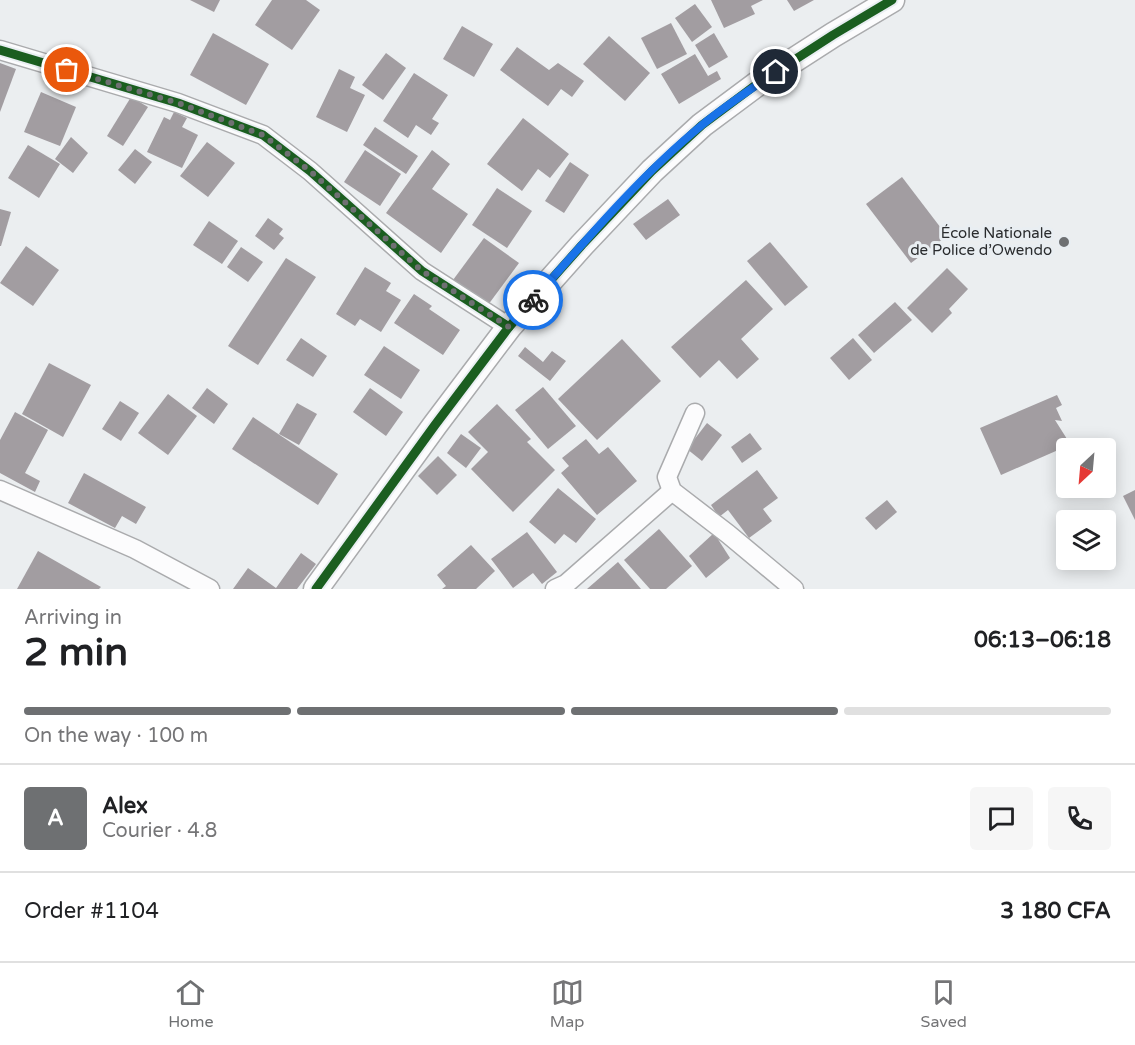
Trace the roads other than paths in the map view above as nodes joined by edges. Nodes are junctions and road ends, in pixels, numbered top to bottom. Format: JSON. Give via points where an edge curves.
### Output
{"nodes":[{"id":1,"x":892,"y":0,"type":"edge"},
{"id":2,"x":0,"y":50,"type":"edge"},
{"id":3,"x":509,"y":327,"type":"junction"},
{"id":4,"x":695,"y":413,"type":"dead end"},
{"id":5,"x":0,"y":490,"type":"edge"},
{"id":6,"x":672,"y":491,"type":"junction"},
{"id":7,"x":210,"y":589,"type":"edge"},
{"id":8,"x":316,"y":589,"type":"edge"},
{"id":9,"x":555,"y":589,"type":"edge"},
{"id":10,"x":794,"y":589,"type":"edge"}],
"edges":[{"from":1,"to":3,"type":"street","via":[[757,84],[702,125],[652,171]]},
{"from":2,"to":3,"type":"street","via":[[178,103],[263,135],[310,171],[422,271]]},
{"from":3,"to":8,"type":"street"},
{"from":4,"to":6,"type":"street","via":[[667,477]]},
{"from":5,"to":7,"type":"street","via":[[135,549]]},
{"from":6,"to":9,"type":"street","via":[[566,584]]},
{"from":6,"to":10,"type":"street"}]}
